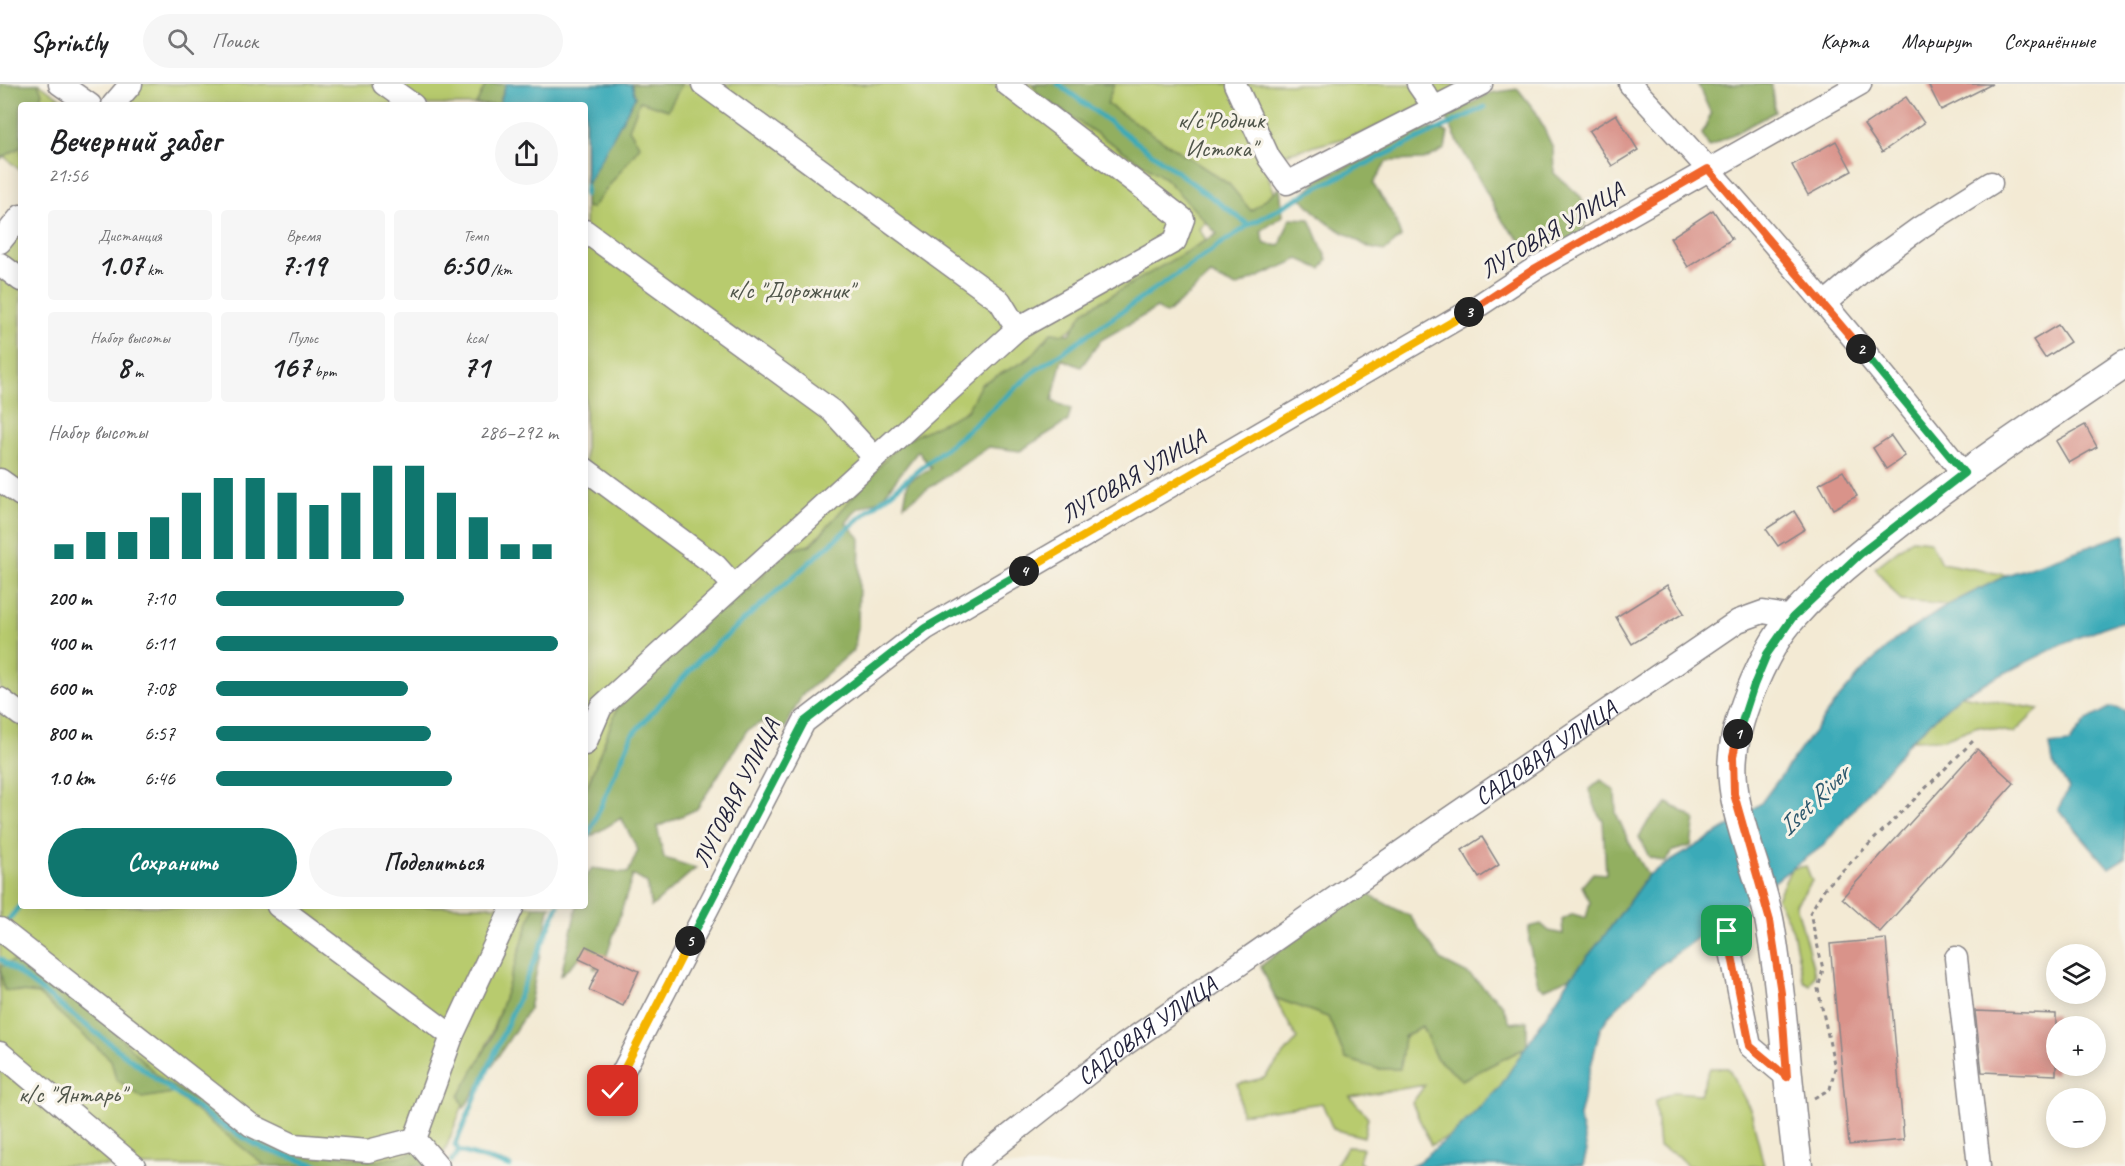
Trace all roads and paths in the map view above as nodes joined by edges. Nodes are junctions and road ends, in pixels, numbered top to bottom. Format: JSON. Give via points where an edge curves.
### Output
{"nodes":[{"id":1,"x":60,"y":84,"type":"edge"},
{"id":2,"x":131,"y":84,"type":"edge"},
{"id":3,"x":384,"y":84,"type":"edge"},
{"id":4,"x":703,"y":84,"type":"edge"},
{"id":5,"x":1007,"y":84,"type":"edge"},
{"id":6,"x":1235,"y":84,"type":"edge"},
{"id":7,"x":1418,"y":84,"type":"edge"},
{"id":8,"x":1481,"y":84,"type":"edge"},
{"id":9,"x":1630,"y":84,"type":"edge"},
{"id":10,"x":1860,"y":84,"type":"edge"},
{"id":11,"x":86,"y":102,"type":"edge"},
{"id":12,"x":116,"y":102,"type":"edge"},
{"id":13,"x":409,"y":102,"type":"edge"},
{"id":14,"x":1434,"y":107,"type":"junction"},
{"id":15,"x":1708,"y":169,"type":"junction"},
{"id":16,"x":1992,"y":183,"type":"dead end"},
{"id":17,"x":18,"y":220,"type":"edge"},
{"id":18,"x":588,"y":233,"type":"edge"},
{"id":19,"x":0,"y":242,"type":"edge"},
{"id":20,"x":0,"y":264,"type":"edge"},
{"id":21,"x":18,"y":278,"type":"edge"},
{"id":22,"x":1824,"y":304,"type":"junction"},
{"id":23,"x":1017,"y":329,"type":"junction"},
{"id":24,"x":2125,"y":364,"type":"edge"},
{"id":25,"x":875,"y":458,"type":"junction"},
{"id":26,"x":588,"y":471,"type":"edge"},
{"id":27,"x":1964,"y":473,"type":"junction"},
{"id":28,"x":0,"y":480,"type":"edge"},
{"id":29,"x":18,"y":493,"type":"edge"},
{"id":30,"x":734,"y":586,"type":"junction"},
{"id":31,"x":1793,"y":617,"type":"junction"},
{"id":32,"x":0,"y":699,"type":"edge"},
{"id":33,"x":593,"y":701,"type":"edge"},
{"id":34,"x":18,"y":713,"type":"edge"},
{"id":35,"x":588,"y":728,"type":"edge"},
{"id":36,"x":1975,"y":739,"type":"dead end"},
{"id":37,"x":282,"y":909,"type":"edge"},
{"id":38,"x":512,"y":909,"type":"edge"},
{"id":39,"x":0,"y":929,"type":"edge"},
{"id":40,"x":1727,"y":931,"type":"dead end"},
{"id":41,"x":1956,"y":958,"type":"dead end"},
{"id":42,"x":452,"y":1036,"type":"junction"},
{"id":43,"x":0,"y":1053,"type":"edge"},
{"id":44,"x":1787,"y":1077,"type":"junction"},
{"id":45,"x":613,"y":1091,"type":"dead end"},
{"id":46,"x":1790,"y":1110,"type":"junction"},
{"id":47,"x":415,"y":1139,"type":"junction"},
{"id":48,"x":134,"y":1166,"type":"edge"},
{"id":49,"x":438,"y":1166,"type":"edge"},
{"id":50,"x":974,"y":1166,"type":"edge"},
{"id":51,"x":1798,"y":1166,"type":"edge"},
{"id":52,"x":1979,"y":1166,"type":"edge"}],
"edges":[{"from":1,"to":11,"type":"street"},
{"from":2,"to":12,"type":"street"},
{"from":3,"to":13,"type":"street"},
{"from":4,"to":23,"type":"street","via":[[1000,301]]},
{"from":5,"to":23,"type":"street","via":[[1183,219],[1175,241]]},
{"from":6,"to":14,"type":"street","via":[[1269,158],[1287,183]]},
{"from":7,"to":14,"type":"street"},
{"from":8,"to":14,"type":"street"},
{"from":9,"to":15,"type":"street"},
{"from":10,"to":15,"type":"street","name":"ЛУГОВАЯ УЛИЦА"},
{"from":15,"to":22,"type":"street"},
{"from":15,"to":45,"type":"street","name":"ЛУГОВАЯ УЛИЦА","via":[[925,628],[804,722]]},
{"from":16,"to":22,"type":"street","via":[[1921,227]]},
{"from":17,"to":19,"type":"street"},
{"from":18,"to":25,"type":"street","via":[[832,411]]},
{"from":20,"to":21,"type":"street"},
{"from":22,"to":27,"type":"street"},
{"from":23,"to":25,"type":"street"},
{"from":24,"to":27,"type":"main road"},
{"from":25,"to":30,"type":"street"},
{"from":26,"to":30,"type":"street","via":[[715,565]]},
{"from":27,"to":31,"type":"main road","via":[[1860,554]]},
{"from":28,"to":29,"type":"street"},
{"from":30,"to":33,"type":"street"},
{"from":31,"to":44,"type":"main road","via":[[1767,654],[1740,724],[1733,756],[1734,794],[1770,921],[1781,993]]},
{"from":31,"to":50,"type":"street","name":"САДОВАЯ УЛИЦА","via":[[1762,612],[1738,621],[1125,1045]]},
{"from":32,"to":34,"type":"street"},
{"from":33,"to":35,"type":"street"},
{"from":36,"to":46,"type":"path","via":[[1824,889],[1810,913],[1823,969],[1818,989],[1835,1068],[1830,1089]]},
{"from":37,"to":42,"type":"street"},
{"from":38,"to":42,"type":"street"},
{"from":39,"to":47,"type":"street","via":[[251,1125],[293,1145],[368,1150]]},
{"from":40,"to":44,"type":"street","via":[[1750,1046]]},
{"from":41,"to":52,"type":"street"},
{"from":42,"to":47,"type":"street"},
{"from":43,"to":48,"type":"street"},
{"from":44,"to":46,"type":"main road"},
{"from":46,"to":51,"type":"main road"},
{"from":47,"to":49,"type":"street"}]}
